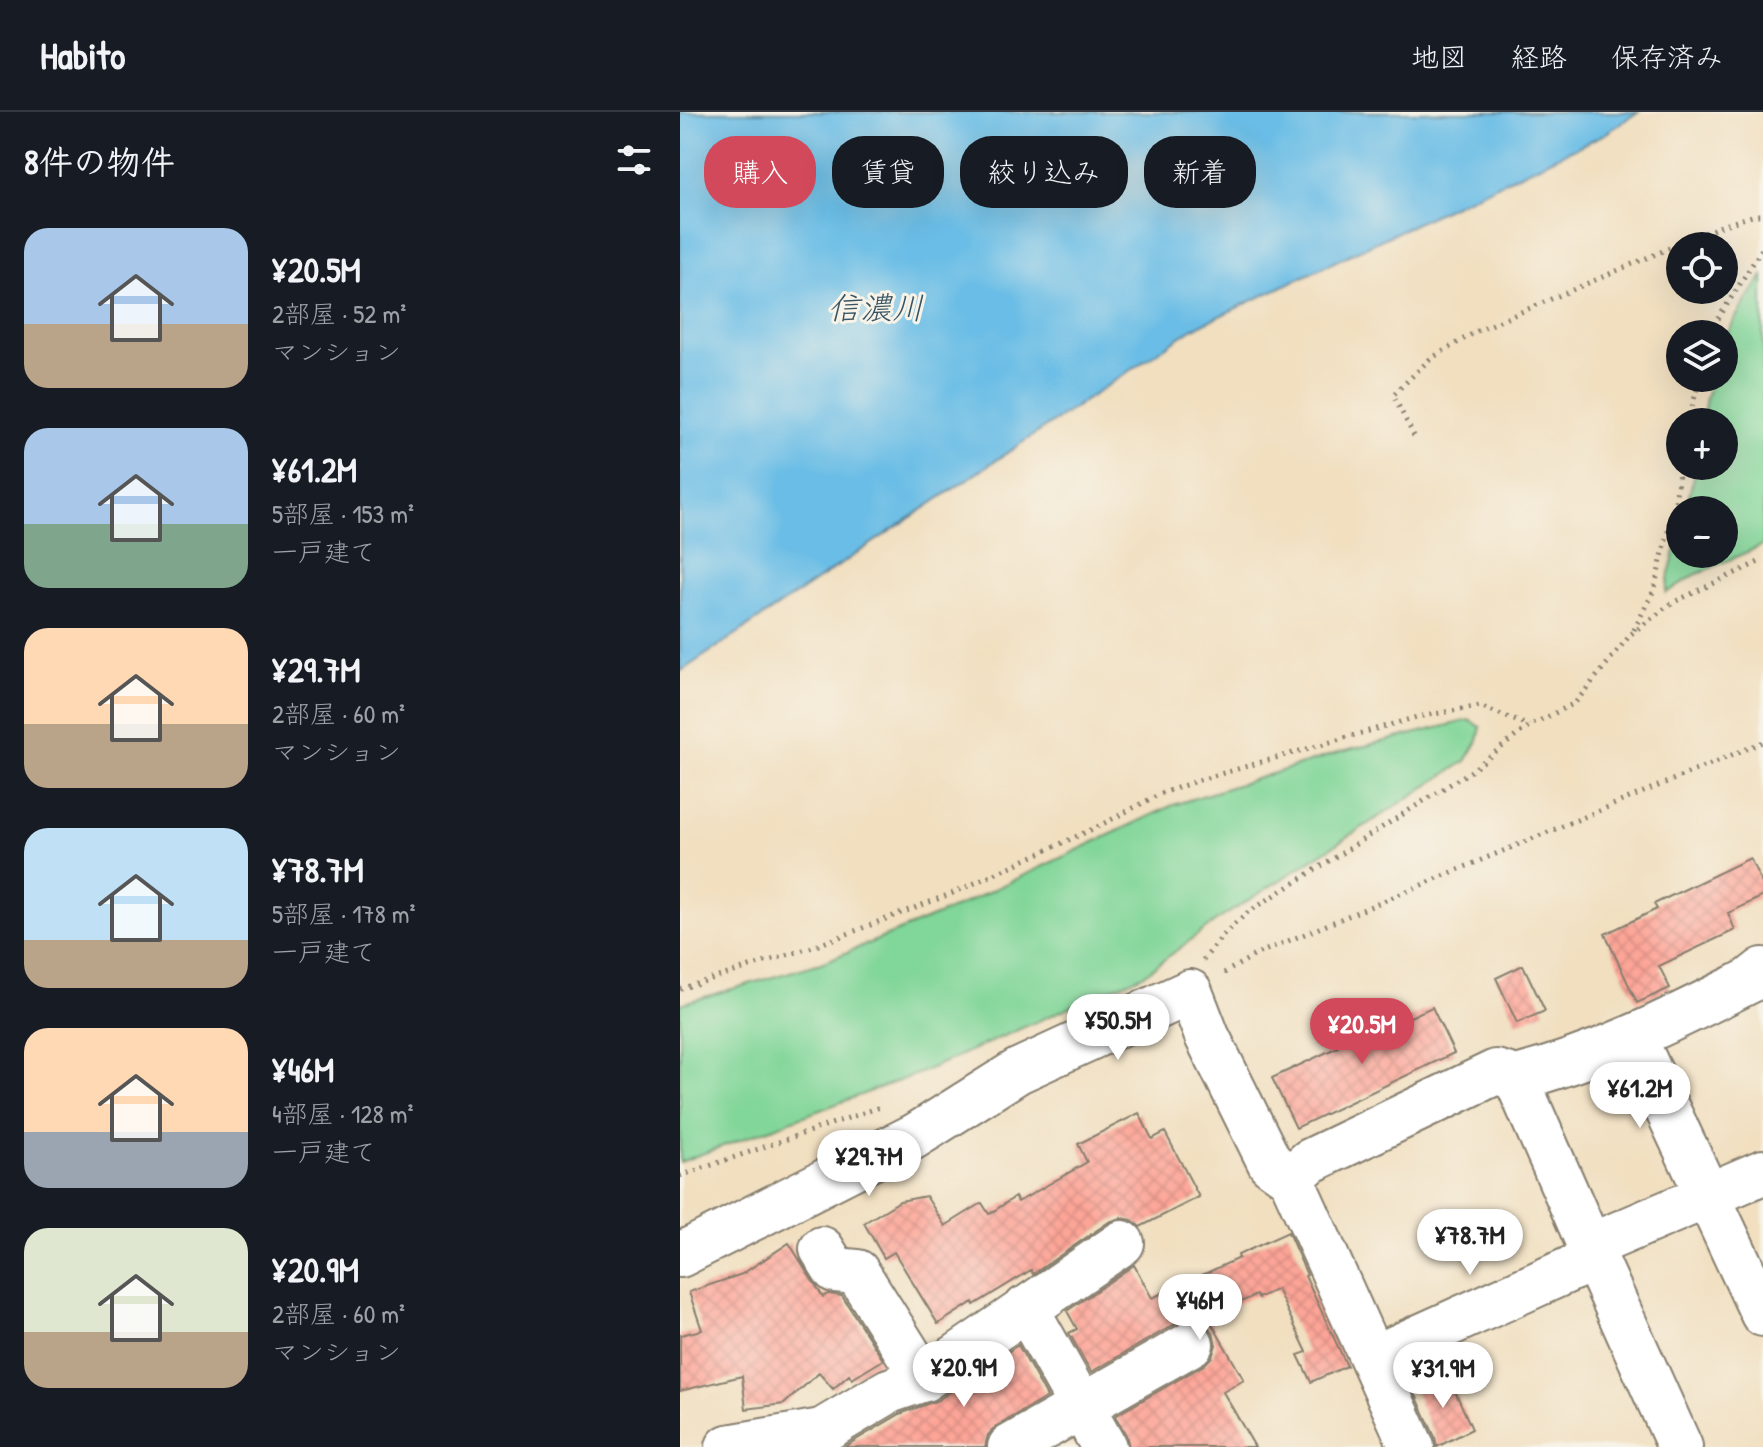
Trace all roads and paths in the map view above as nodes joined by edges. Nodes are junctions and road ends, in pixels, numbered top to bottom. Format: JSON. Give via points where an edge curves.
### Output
{"nodes":[{"id":1,"x":1763,"y":215,"type":"edge"},
{"id":2,"x":1763,"y":247,"type":"edge"},
{"id":3,"x":1718,"y":320,"type":"edge"},
{"id":4,"x":1414,"y":436,"type":"dead end"},
{"id":5,"x":1678,"y":480,"type":"edge"},
{"id":6,"x":1763,"y":560,"type":"edge"},
{"id":7,"x":1631,"y":634,"type":"junction"},
{"id":8,"x":1529,"y":726,"type":"junction"},
{"id":9,"x":1763,"y":742,"type":"edge"},
{"id":10,"x":1257,"y":954,"type":"dead end"},
{"id":11,"x":1758,"y":988,"type":"edge"},
{"id":12,"x":680,"y":989,"type":"edge"},
{"id":13,"x":1190,"y":992,"type":"junction"},
{"id":14,"x":1634,"y":1038,"type":"junction"},
{"id":15,"x":1516,"y":1078,"type":"junction"},
{"id":16,"x":886,"y":1105,"type":"dead end"},
{"id":17,"x":1763,"y":1172,"type":"edge"},
{"id":18,"x":680,"y":1176,"type":"edge"},
{"id":19,"x":1291,"y":1178,"type":"junction"},
{"id":20,"x":1708,"y":1194,"type":"junction"},
{"id":21,"x":1122,"y":1243,"type":"dead end"},
{"id":22,"x":822,"y":1249,"type":"dead end"},
{"id":23,"x":1592,"y":1252,"type":"junction"},
{"id":24,"x":680,"y":1255,"type":"edge"},
{"id":25,"x":1026,"y":1308,"type":"junction"},
{"id":26,"x":1763,"y":1314,"type":"edge"},
{"id":27,"x":1191,"y":1344,"type":"dead end"},
{"id":28,"x":1373,"y":1358,"type":"junction"},
{"id":29,"x":924,"y":1379,"type":"junction"},
{"id":30,"x":1081,"y":1407,"type":"junction"},
{"id":31,"x":736,"y":1447,"type":"edge"},
{"id":32,"x":1010,"y":1447,"type":"edge"},
{"id":33,"x":1104,"y":1447,"type":"edge"},
{"id":34,"x":1412,"y":1447,"type":"edge"},
{"id":35,"x":1680,"y":1447,"type":"edge"}],
"edges":[{"from":1,"to":4,"type":"path","via":[[1721,226],[1479,330],[1430,359],[1393,395]]},
{"from":2,"to":3,"type":"path"},
{"from":5,"to":7,"type":"path","via":[[1654,590]]},
{"from":6,"to":7,"type":"path","via":[[1672,603]]},
{"from":7,"to":8,"type":"path","via":[[1575,703]]},
{"from":8,"to":12,"type":"path","via":[[1480,706],[1417,717],[1196,781],[953,893],[816,946]]},
{"from":8,"to":13,"type":"path","via":[[1471,771],[1247,913],[1203,960]]},
{"from":9,"to":10,"type":"path"},
{"from":11,"to":14,"type":"street"},
{"from":13,"to":19,"type":"street","via":[[1270,1163]]},
{"from":13,"to":24,"type":"street","via":[[1018,1071],[915,1136]]},
{"from":14,"to":15,"type":"street"},
{"from":14,"to":20,"type":"street"},
{"from":15,"to":19,"type":"street","via":[[1496,1072],[1310,1161]]},
{"from":15,"to":23,"type":"street"},
{"from":16,"to":18,"type":"path"},
{"from":17,"to":20,"type":"street"},
{"from":19,"to":28,"type":"street"},
{"from":20,"to":23,"type":"street"},
{"from":20,"to":26,"type":"street"},
{"from":21,"to":25,"type":"street"},
{"from":22,"to":29,"type":"street","via":[[835,1270],[857,1272]]},
{"from":23,"to":28,"type":"street"},
{"from":23,"to":35,"type":"street"},
{"from":25,"to":29,"type":"street"},
{"from":25,"to":30,"type":"street"},
{"from":27,"to":30,"type":"street"},
{"from":28,"to":34,"type":"street"},
{"from":29,"to":31,"type":"street","via":[[889,1391],[822,1431]]},
{"from":30,"to":32,"type":"street"},
{"from":30,"to":33,"type":"street"}]}
